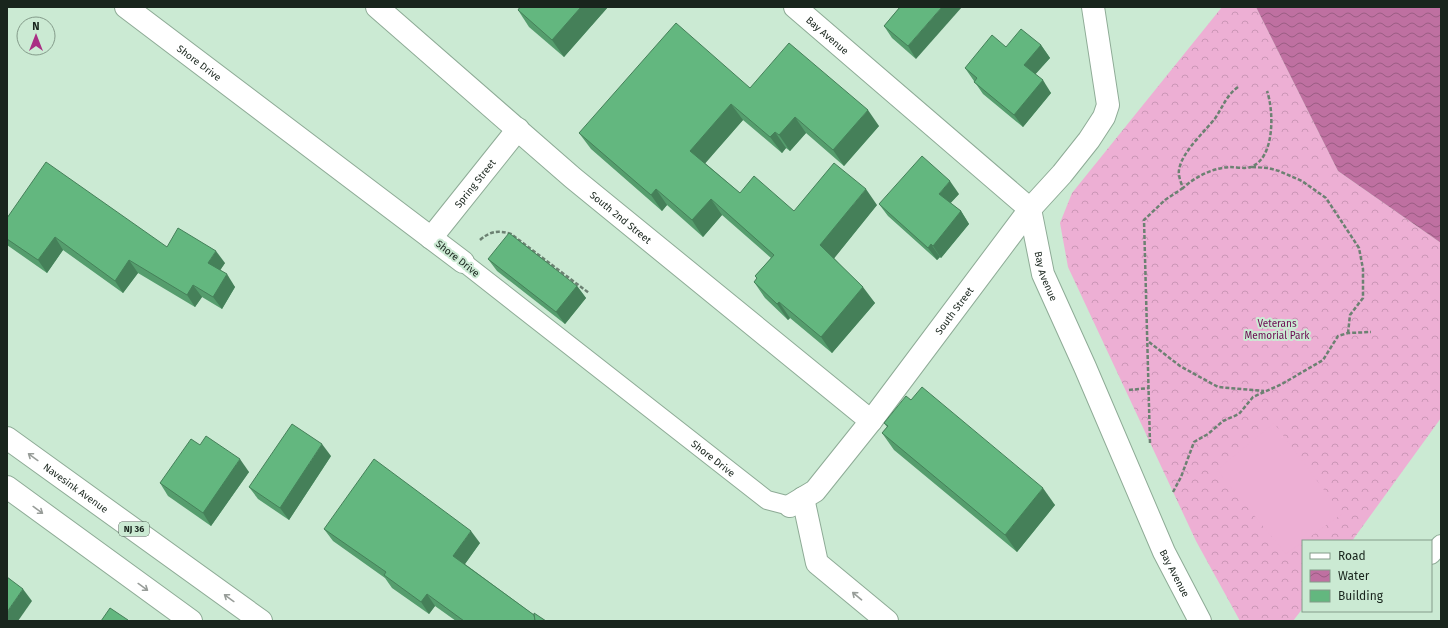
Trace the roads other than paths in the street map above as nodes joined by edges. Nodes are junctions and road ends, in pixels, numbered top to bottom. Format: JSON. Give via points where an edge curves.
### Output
{"nodes":[{"id":1,"x":126,"y":7,"type":"edge"},
{"id":2,"x":376,"y":7,"type":"edge"},
{"id":3,"x":795,"y":7,"type":"edge"},
{"id":4,"x":1093,"y":7,"type":"edge"},
{"id":5,"x":518,"y":130,"type":"junction"},
{"id":6,"x":1030,"y":209,"type":"junction"},
{"id":7,"x":431,"y":238,"type":"junction"},
{"id":8,"x":463,"y":262,"type":"joint"},
{"id":9,"x":871,"y":421,"type":"junction"},
{"id":10,"x":7,"y":438,"type":"edge"},
{"id":11,"x":7,"y":487,"type":"edge"},
{"id":12,"x":797,"y":502,"type":"junction"},
{"id":13,"x":1441,"y":544,"type":"edge"},
{"id":14,"x":1432,"y":554,"type":"edge"},
{"id":15,"x":191,"y":621,"type":"edge"},
{"id":16,"x":261,"y":621,"type":"edge"},
{"id":17,"x":887,"y":621,"type":"edge"},
{"id":18,"x":1200,"y":621,"type":"edge"}],
"edges":[{"from":1,"to":7,"type":"main road","name":"Shore Drive"},
{"from":2,"to":5,"type":"main road","name":"South 2nd Street"},
{"from":3,"to":6,"type":"main road","name":"Bay Avenue"},
{"from":4,"to":6,"type":"main road","name":"South Street","via":[[1108,105],[1104,117],[1089,140]]},
{"from":5,"to":7,"type":"main road","name":"Spring Street"},
{"from":5,"to":9,"type":"main road","name":"South 2nd Street","via":[[573,178]]},
{"from":6,"to":9,"type":"main road","name":"South Street"},
{"from":6,"to":18,"type":"main road","name":"Bay Avenue","via":[[1043,274],[1164,552]]},
{"from":7,"to":8,"type":"main road","name":"Shore Drive"},
{"from":8,"to":12,"type":"lane","name":"Shore Drive","via":[[767,500]]},
{"from":9,"to":12,"type":"main road","name":"South Street","via":[[815,491]]},
{"from":16,"to":10,"type":"main road","name":"Navesink Avenue","number":"NJ 36","one_way":true},
{"from":11,"to":15,"type":"main road","one_way":true},
{"from":17,"to":12,"type":"main road","one_way":true,"via":[[817,563]]},
{"from":13,"to":14,"type":"lane"}]}
